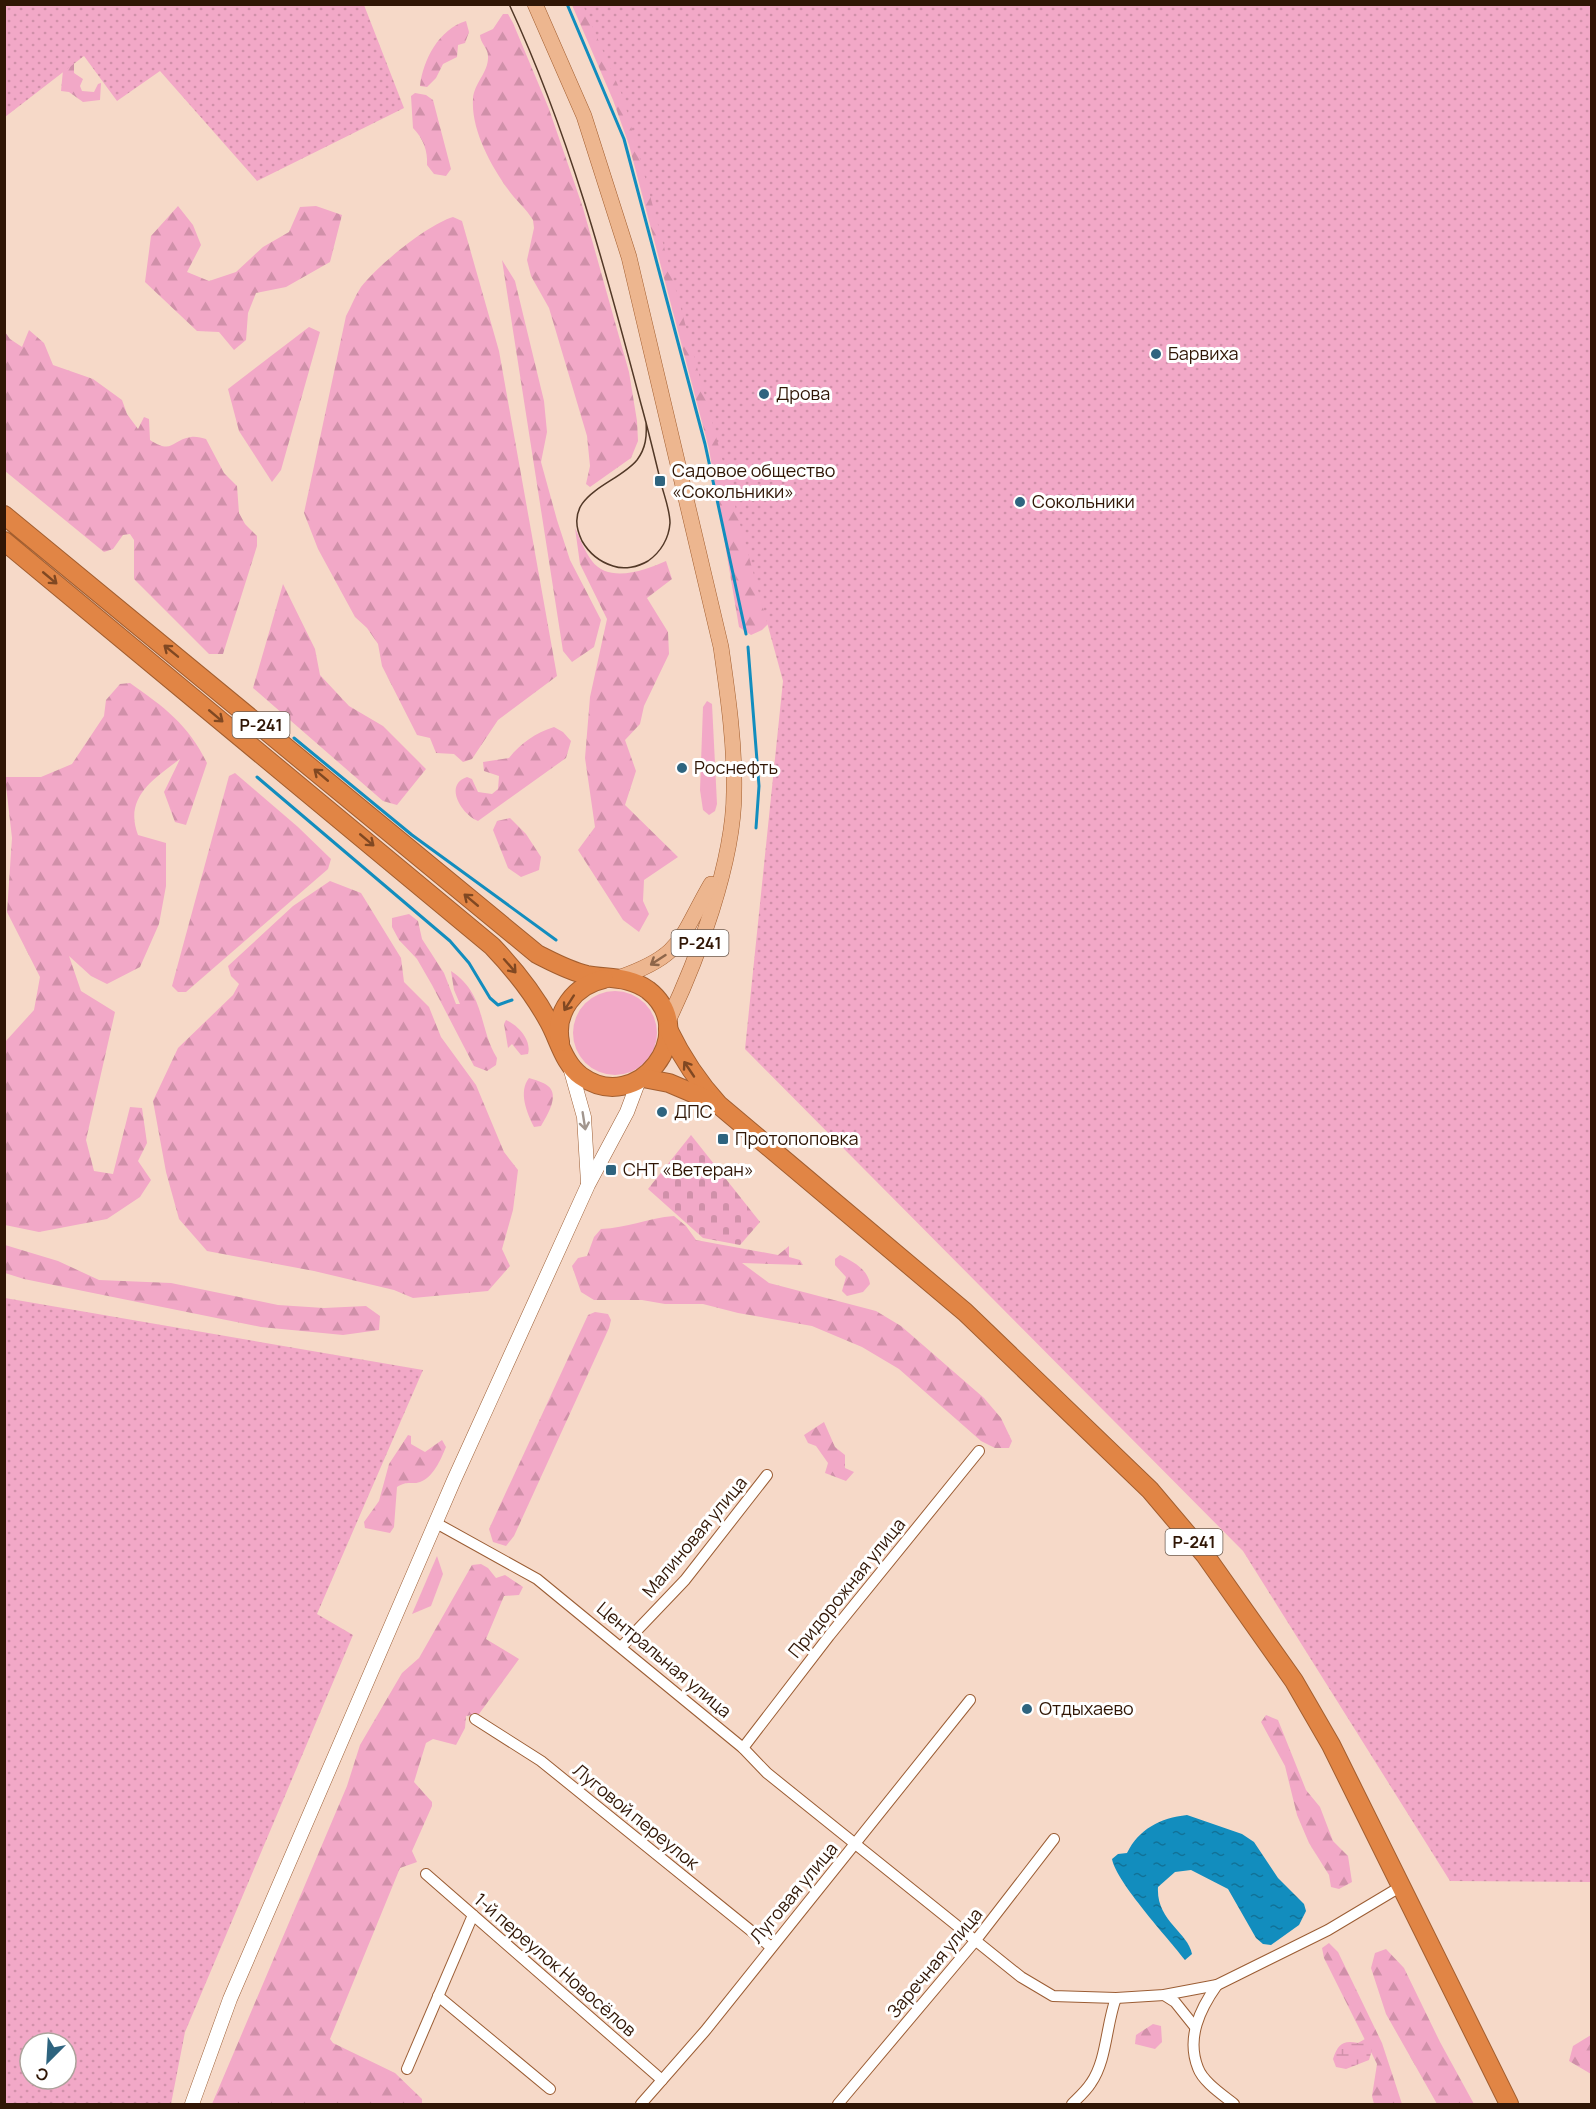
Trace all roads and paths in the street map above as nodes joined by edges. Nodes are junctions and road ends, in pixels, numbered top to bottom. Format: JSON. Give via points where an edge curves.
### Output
{"nodes":[{"id":1,"x":535,"y":4,"type":"edge"},
{"id":2,"x":4,"y":515,"type":"edge"},
{"id":3,"x":4,"y":541,"type":"edge"},
{"id":4,"x":725,"y":860,"type":"junction"},
{"id":5,"x":613,"y":978,"type":"junction"},
{"id":6,"x":667,"y":1026,"type":"junction"},
{"id":7,"x":566,"y":1057,"type":"junction"},
{"id":8,"x":641,"y":1079,"type":"junction"},
{"id":9,"x":718,"y":1105,"type":"junction"},
{"id":10,"x":588,"y":1185,"type":"junction"},
{"id":11,"x":979,"y":1451,"type":"dead end"},
{"id":12,"x":767,"y":1475,"type":"dead end"},
{"id":13,"x":436,"y":1522,"type":"junction"},
{"id":14,"x":622,"y":1646,"type":"junction"},
{"id":15,"x":970,"y":1700,"type":"dead end"},
{"id":16,"x":475,"y":1719,"type":"dead end"},
{"id":17,"x":743,"y":1748,"type":"junction"},
{"id":18,"x":1054,"y":1839,"type":"dead end"},
{"id":19,"x":857,"y":1844,"type":"junction"},
{"id":20,"x":426,"y":1874,"type":"dead end"},
{"id":21,"x":1400,"y":1887,"type":"junction"},
{"id":22,"x":473,"y":1915,"type":"junction"},
{"id":23,"x":976,"y":1940,"type":"junction"},
{"id":24,"x":771,"y":1947,"type":"junction"},
{"id":25,"x":1217,"y":1985,"type":"junction"},
{"id":26,"x":1164,"y":1995,"type":"junction"},
{"id":27,"x":438,"y":1996,"type":"junction"},
{"id":28,"x":1116,"y":1998,"type":"junction"},
{"id":29,"x":1195,"y":2027,"type":"junction"},
{"id":30,"x":407,"y":2069,"type":"dead end"},
{"id":31,"x":662,"y":2080,"type":"junction"},
{"id":32,"x":550,"y":2089,"type":"dead end"},
{"id":33,"x":192,"y":2104,"type":"edge"},
{"id":34,"x":640,"y":2104,"type":"edge"},
{"id":35,"x":838,"y":2104,"type":"edge"},
{"id":36,"x":1072,"y":2104,"type":"edge"},
{"id":37,"x":1234,"y":2104,"type":"edge"},
{"id":38,"x":1509,"y":2104,"type":"edge"}],
"edges":[{"from":1,"to":4,"type":"main road","via":[[584,116],[629,257],[721,647],[735,794]]},
{"from":5,"to":2,"type":"highway","number":"Р-241","one_way":true,"via":[[586,975],[561,966],[530,948]]},
{"from":3,"to":7,"type":"highway","number":"Р-241","one_way":true,"via":[[485,939],[533,995]]},
{"from":4,"to":5,"type":"main road","number":"Р-241","one_way":true,"via":[[677,945],[656,962]]},
{"from":4,"to":6,"type":"main road","number":"Р-241","via":[[688,979]]},
{"from":5,"to":6,"type":"highway","number":"Р-241","via":[[637,983],[650,991],[659,1002]]},
{"from":5,"to":7,"type":"highway","one_way":true,"via":[[583,987],[564,1008],[560,1022]]},
{"from":6,"to":8,"type":"highway","via":[[662,1057]]},
{"from":9,"to":6,"type":"highway","number":"Р-241","one_way":true,"via":[[681,1057]]},
{"from":7,"to":8,"type":"highway","number":"Р-241","via":[[581,1076],[595,1084],[612,1087]]},
{"from":7,"to":10,"type":"main road","one_way":true,"via":[[584,1117]]},
{"from":8,"to":9,"type":"highway","number":"Р-241","via":[[686,1089]]},
{"from":8,"to":10,"type":"main road"},
{"from":9,"to":21,"type":"highway","number":"Р-241","via":[[965,1312],[1150,1490],[1205,1554],[1294,1681],[1359,1799]]},
{"from":10,"to":13,"type":"main road"},
{"from":11,"to":17,"type":"street","name":"Придорожная улица"},
{"from":12,"to":14,"type":"street","name":"Малиновая улица","via":[[685,1580]]},
{"from":13,"to":14,"type":"street","name":"Центральная улица","via":[[537,1579]]},
{"from":13,"to":33,"type":"main road","via":[[230,2000]]},
{"from":14,"to":17,"type":"street","name":"Центральная улица"},
{"from":15,"to":19,"type":"street","name":"Луговая улица"},
{"from":16,"to":24,"type":"street","name":"Луговой переулок","via":[[541,1761]]},
{"from":17,"to":19,"type":"street","name":"Центральная улица","via":[[767,1773]]},
{"from":18,"to":23,"type":"street","name":"Заречная улица"},
{"from":19,"to":23,"type":"street","name":"Центральная улица"},
{"from":19,"to":24,"type":"street","name":"Луговая улица"},
{"from":20,"to":22,"type":"street","name":"1-й переулок Новосёлов"},
{"from":21,"to":25,"type":"street","name":"Центральная улица","via":[[1328,1930]]},
{"from":21,"to":38,"type":"highway","number":"Р-241"},
{"from":22,"to":27,"type":"street"},
{"from":22,"to":31,"type":"street","name":"1-й переулок Новосёлов"},
{"from":23,"to":28,"type":"street","name":"Центральная улица","via":[[1021,1977],[1053,1996]]},
{"from":23,"to":35,"type":"street","name":"Заречная улица"},
{"from":24,"to":31,"type":"street","name":"Луговая улица"},
{"from":25,"to":26,"type":"street","name":"Центральная улица"},
{"from":25,"to":29,"type":"street"},
{"from":26,"to":28,"type":"street","name":"Центральная улица"},
{"from":26,"to":29,"type":"street","via":[[1175,2002]]},
{"from":27,"to":30,"type":"street"},
{"from":27,"to":32,"type":"street"},
{"from":28,"to":36,"type":"street","via":[[1099,2069]]},
{"from":29,"to":37,"type":"street","via":[[1198,2069]]},
{"from":31,"to":34,"type":"street","name":"Луговая улица"}]}
